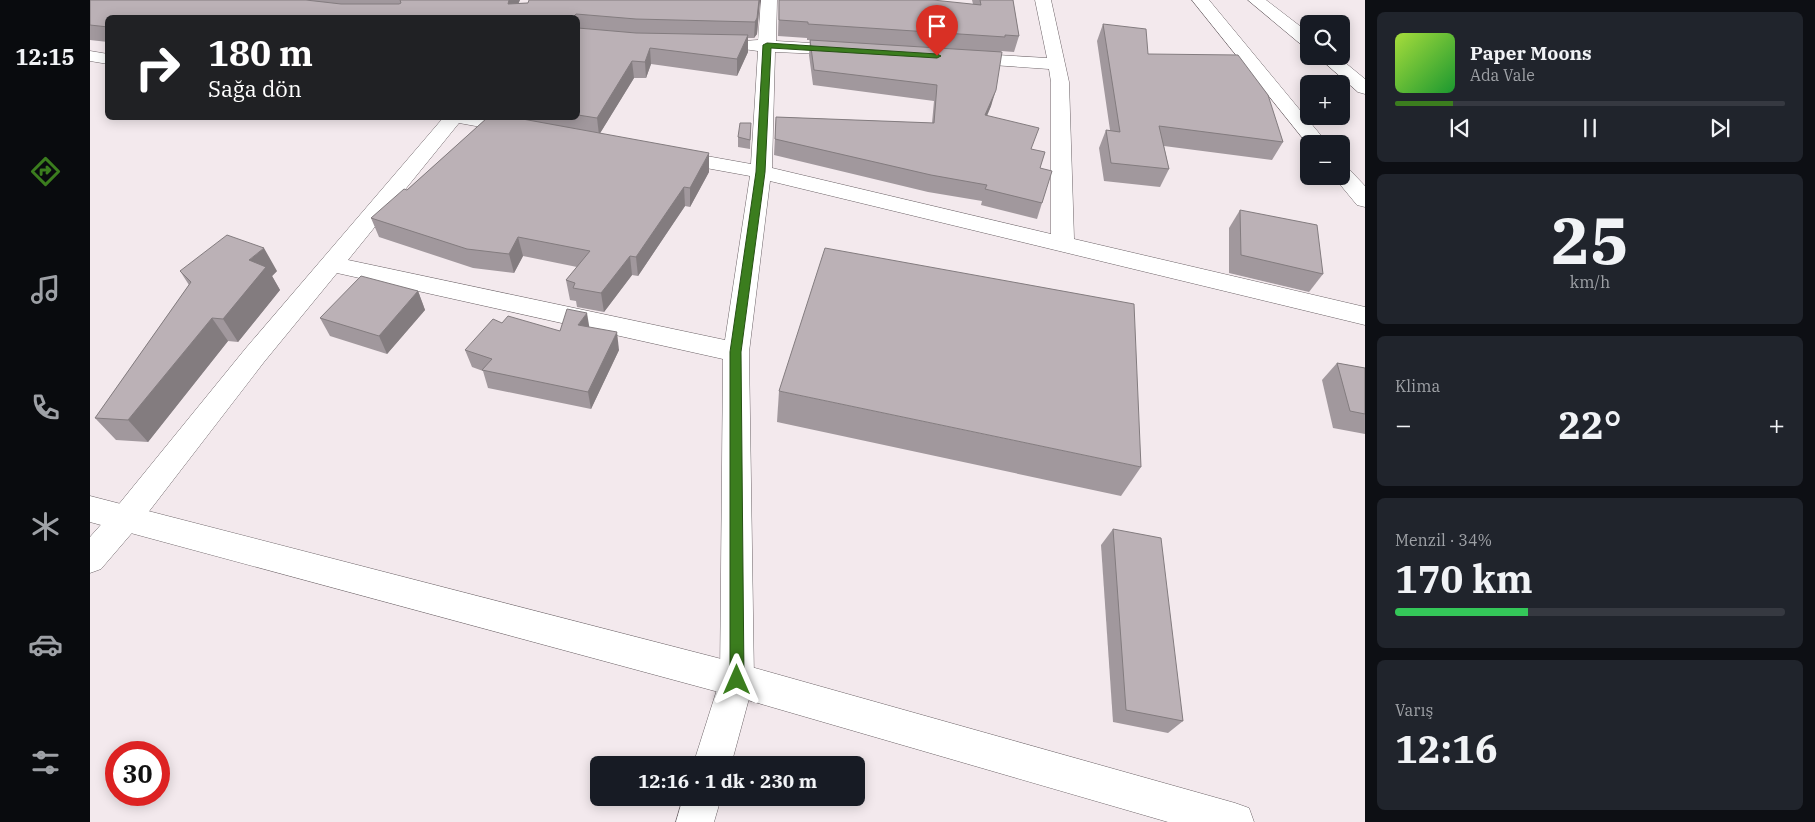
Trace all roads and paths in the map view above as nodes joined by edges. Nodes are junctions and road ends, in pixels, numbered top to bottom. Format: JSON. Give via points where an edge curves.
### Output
{"nodes":[{"id":1,"x":770,"y":0,"type":"edge"},
{"id":2,"x":1043,"y":0,"type":"edge"},
{"id":3,"x":1200,"y":0,"type":"edge"},
{"id":4,"x":1256,"y":0,"type":"edge"},
{"id":5,"x":1300,"y":35,"type":"edge"},
{"id":6,"x":730,"y":45,"type":"edge"},
{"id":7,"x":767,"y":45,"type":"junction"},
{"id":8,"x":867,"y":52,"type":"edge"},
{"id":9,"x":90,"y":56,"type":"edge"},
{"id":10,"x":947,"y":57,"type":"edge"},
{"id":11,"x":105,"y":58,"type":"edge"},
{"id":12,"x":1057,"y":64,"type":"junction"},
{"id":13,"x":1337,"y":65,"type":"edge"},
{"id":14,"x":1365,"y":88,"type":"edge"},
{"id":15,"x":451,"y":120,"type":"edge"},
{"id":16,"x":475,"y":120,"type":"edge"},
{"id":17,"x":540,"y":132,"type":"edge"},
{"id":18,"x":1311,"y":135,"type":"edge"},
{"id":19,"x":655,"y":152,"type":"edge"},
{"id":20,"x":760,"y":172,"type":"junction"},
{"id":21,"x":1350,"y":182,"type":"edge"},
{"id":22,"x":1365,"y":200,"type":"edge"},
{"id":23,"x":1063,"y":244,"type":"junction"},
{"id":24,"x":331,"y":264,"type":"junction"},
{"id":25,"x":1365,"y":316,"type":"edge"},
{"id":26,"x":736,"y":352,"type":"junction"},
{"id":27,"x":90,"y":509,"type":"edge"},
{"id":28,"x":126,"y":518,"type":"junction"},
{"id":29,"x":90,"y":559,"type":"edge"},
{"id":30,"x":737,"y":680,"type":"junction"},
{"id":31,"x":715,"y":756,"type":"edge"},
{"id":32,"x":700,"y":806,"type":"edge"},
{"id":33,"x":695,"y":822,"type":"edge"},
{"id":34,"x":1235,"y":822,"type":"edge"}],
"edges":[{"from":1,"to":7,"type":"street"},
{"from":2,"to":12,"type":"street"},
{"from":3,"to":18,"type":"street"},
{"from":4,"to":5,"type":"street"},
{"from":6,"to":7,"type":"street"},
{"from":7,"to":8,"type":"street"},
{"from":7,"to":20,"type":"street"},
{"from":9,"to":11,"type":"street"},
{"from":10,"to":12,"type":"street"},
{"from":12,"to":23,"type":"street"},
{"from":13,"to":14,"type":"street"},
{"from":15,"to":24,"type":"street"},
{"from":16,"to":17,"type":"street"},
{"from":19,"to":20,"type":"street"},
{"from":20,"to":23,"type":"street"},
{"from":20,"to":26,"type":"street"},
{"from":21,"to":22,"type":"street"},
{"from":23,"to":25,"type":"street"},
{"from":24,"to":26,"type":"street"},
{"from":24,"to":28,"type":"street"},
{"from":26,"to":30,"type":"street"},
{"from":27,"to":28,"type":"street"},
{"from":28,"to":29,"type":"street"},
{"from":28,"to":30,"type":"street"},
{"from":30,"to":31,"type":"street"},
{"from":30,"to":34,"type":"street"},
{"from":32,"to":33,"type":"street"}]}
